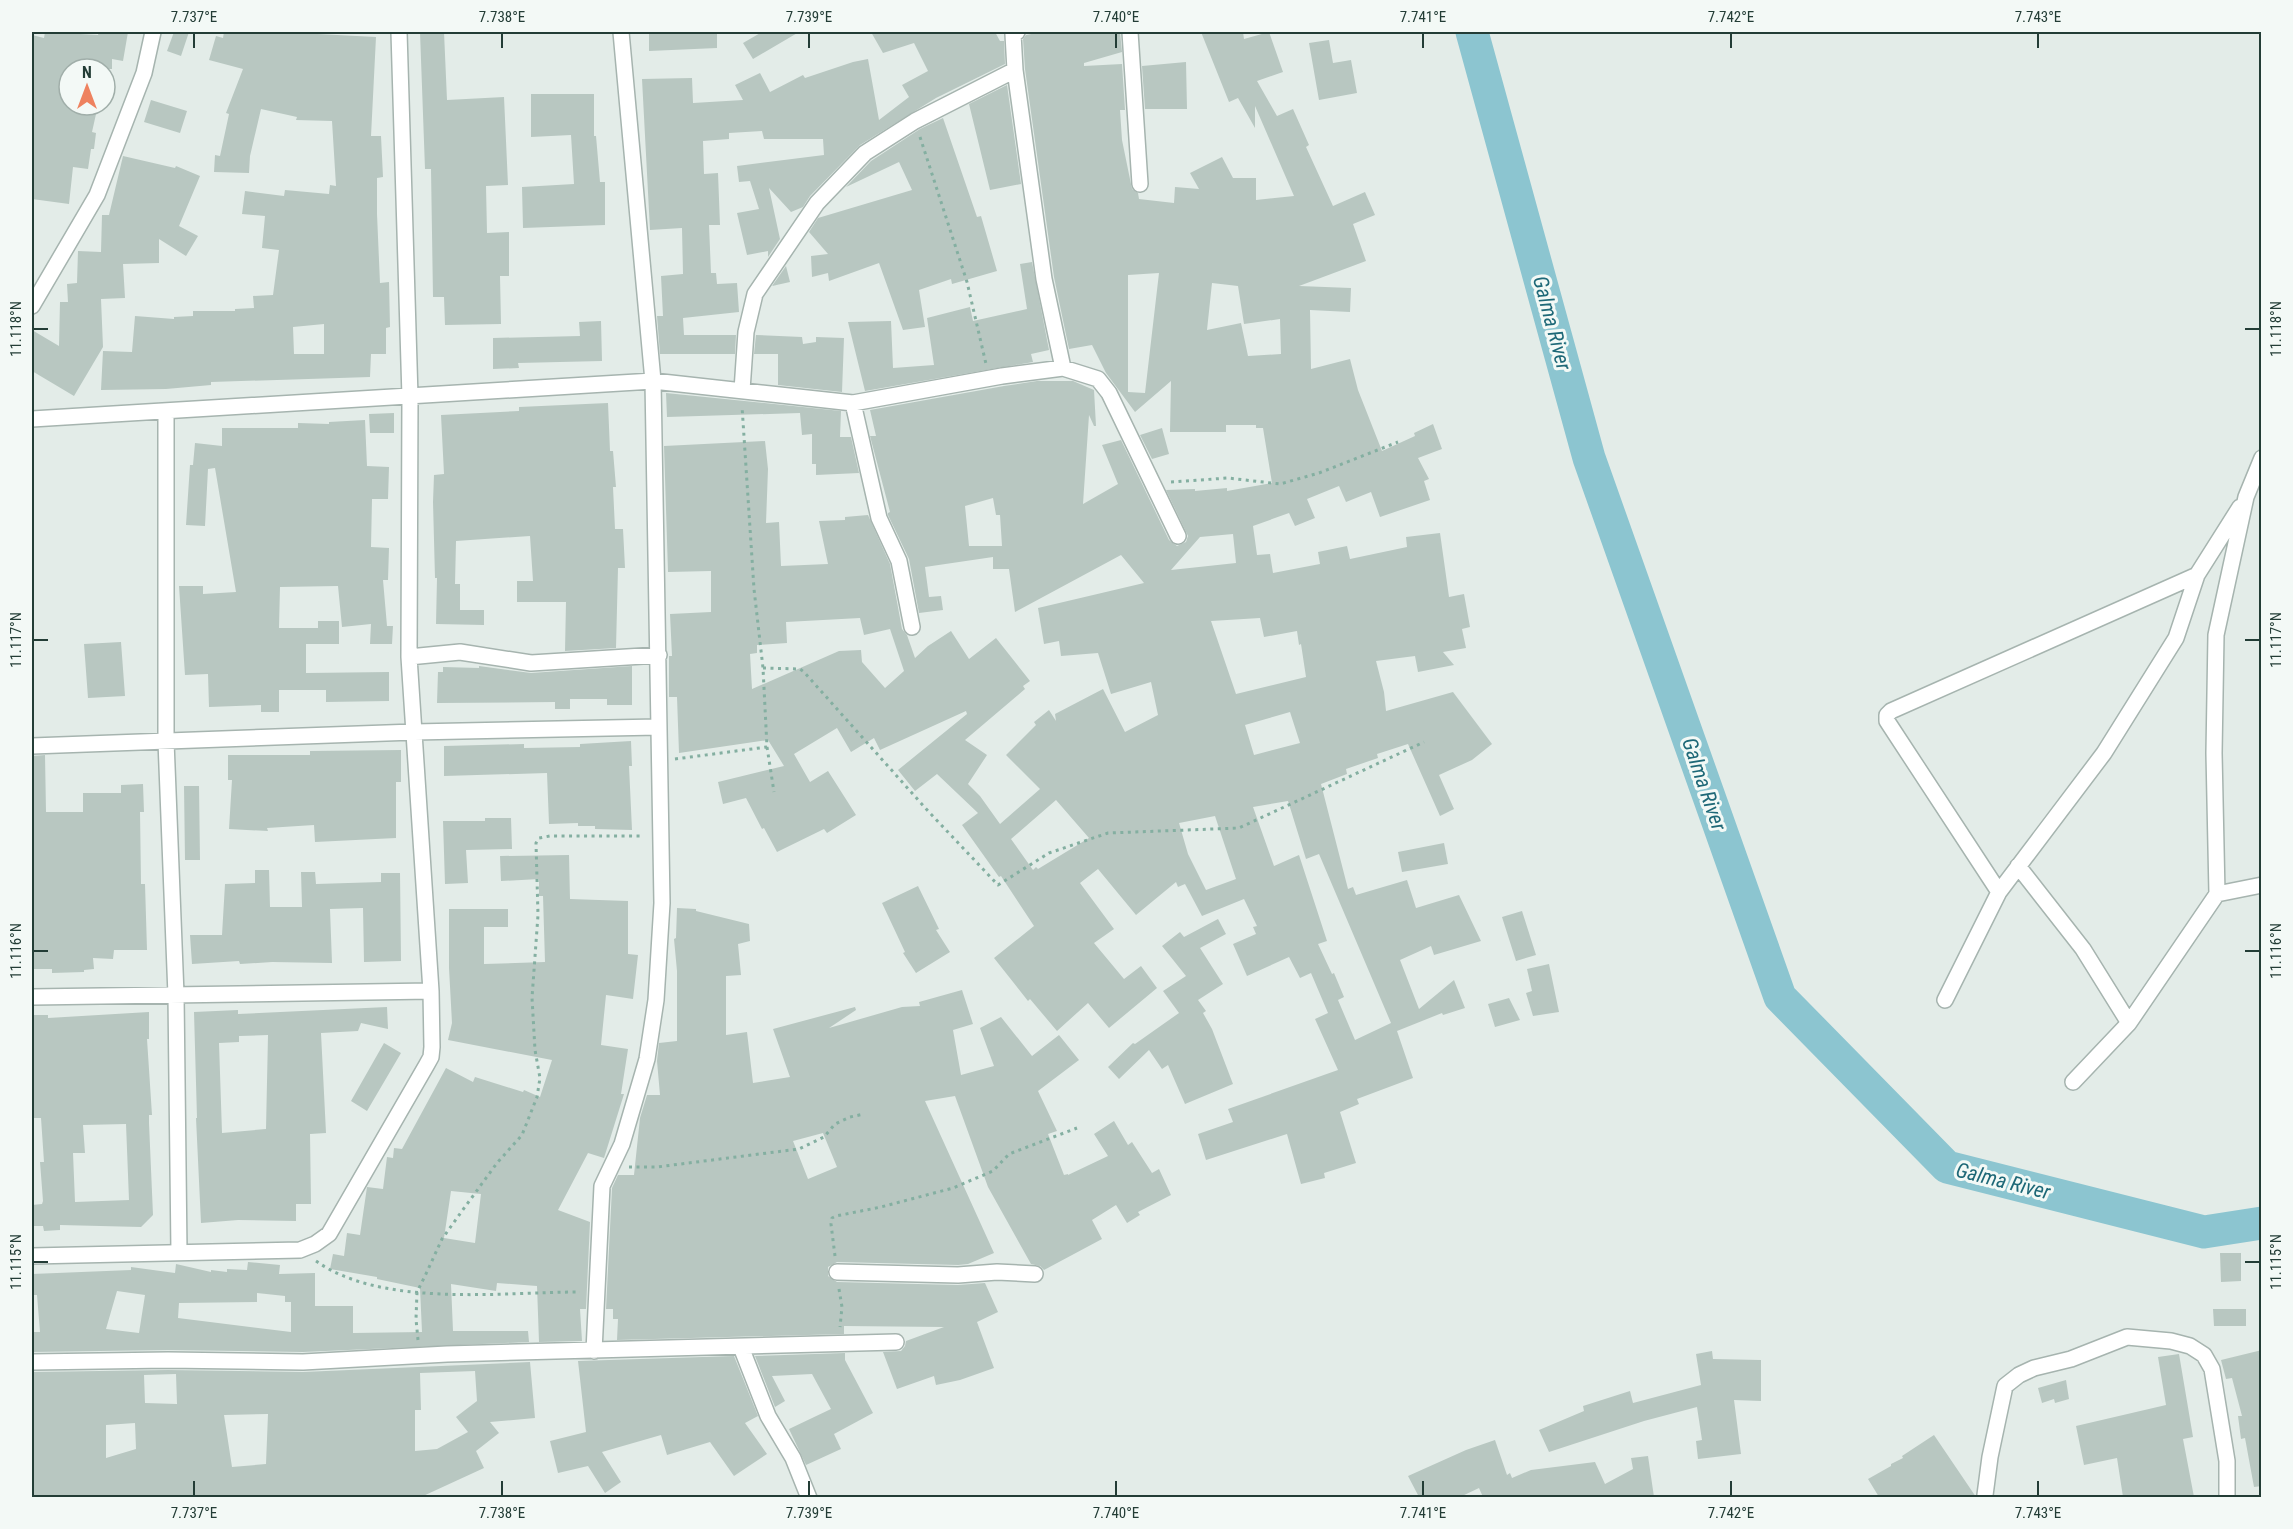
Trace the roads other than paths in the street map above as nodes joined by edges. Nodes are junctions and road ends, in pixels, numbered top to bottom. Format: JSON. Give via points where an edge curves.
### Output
{"nodes":[{"id":1,"x":153,"y":32,"type":"edge"},
{"id":2,"x":399,"y":32,"type":"edge"},
{"id":3,"x":621,"y":32,"type":"edge"},
{"id":4,"x":1017,"y":32,"type":"edge"},
{"id":5,"x":1130,"y":32,"type":"edge"},
{"id":6,"x":1015,"y":70,"type":"junction"},
{"id":7,"x":1140,"y":184,"type":"dead end"},
{"id":8,"x":32,"y":306,"type":"edge"},
{"id":9,"x":1063,"y":368,"type":"junction"},
{"id":10,"x":653,"y":381,"type":"junction"},
{"id":11,"x":742,"y":390,"type":"junction"},
{"id":12,"x":410,"y":397,"type":"junction"},
{"id":13,"x":854,"y":403,"type":"junction"},
{"id":14,"x":166,"y":411,"type":"junction"},
{"id":15,"x":32,"y":419,"type":"edge"},
{"id":16,"x":2262,"y":458,"type":"edge"},
{"id":17,"x":2246,"y":497,"type":"junction"},
{"id":18,"x":1178,"y":536,"type":"dead end"},
{"id":19,"x":2197,"y":575,"type":"junction"},
{"id":20,"x":912,"y":627,"type":"dead end"},
{"id":21,"x":659,"y":655,"type":"junction"},
{"id":22,"x":409,"y":657,"type":"junction"},
{"id":23,"x":658,"y":727,"type":"junction"},
{"id":24,"x":414,"y":732,"type":"junction"},
{"id":25,"x":166,"y":741,"type":"junction"},
{"id":26,"x":32,"y":746,"type":"edge"},
{"id":27,"x":2018,"y":866,"type":"junction"},
{"id":28,"x":2262,"y":885,"type":"edge"},
{"id":29,"x":1999,"y":892,"type":"junction"},
{"id":30,"x":2217,"y":894,"type":"junction"},
{"id":31,"x":431,"y":991,"type":"junction"},
{"id":32,"x":176,"y":995,"type":"junction"},
{"id":33,"x":32,"y":997,"type":"edge"},
{"id":34,"x":1945,"y":1000,"type":"dead end"},
{"id":35,"x":2129,"y":1023,"type":"junction"},
{"id":36,"x":2073,"y":1082,"type":"dead end"},
{"id":37,"x":179,"y":1252,"type":"junction"},
{"id":38,"x":32,"y":1256,"type":"edge"},
{"id":39,"x":837,"y":1272,"type":"road end"},
{"id":40,"x":1035,"y":1274,"type":"dead end"},
{"id":41,"x":896,"y":1342,"type":"dead end"},
{"id":42,"x":741,"y":1347,"type":"junction"},
{"id":43,"x":594,"y":1352,"type":"junction"},
{"id":44,"x":32,"y":1362,"type":"edge"},
{"id":45,"x":1985,"y":1496,"type":"dead end"},
{"id":46,"x":808,"y":1497,"type":"edge"},
{"id":47,"x":2227,"y":1497,"type":"edge"}],
"edges":[{"from":1,"to":8,"type":"street","via":[[144,73],[97,195]]},
{"from":2,"to":12,"type":"street"},
{"from":3,"to":10,"type":"street"},
{"from":4,"to":6,"type":"street"},
{"from":5,"to":7,"type":"street"},
{"from":6,"to":9,"type":"street","via":[[1044,279]]},
{"from":6,"to":11,"type":"street","via":[[915,121],[865,153],[817,203],[754,294]]},
{"from":9,"to":13,"type":"street"},
{"from":9,"to":18,"type":"street","via":[[1098,379],[1109,393]]},
{"from":10,"to":11,"type":"street"},
{"from":10,"to":12,"type":"street"},
{"from":10,"to":21,"type":"street"},
{"from":11,"to":13,"type":"street"},
{"from":12,"to":14,"type":"street"},
{"from":12,"to":22,"type":"street"},
{"from":13,"to":20,"type":"street","via":[[879,518],[899,561]]},
{"from":14,"to":15,"type":"street"},
{"from":14,"to":25,"type":"street"},
{"from":16,"to":17,"type":"street"},
{"from":17,"to":19,"type":"street"},
{"from":17,"to":30,"type":"street","via":[[2216,635]]},
{"from":19,"to":27,"type":"street","via":[[2176,638],[2104,753]]},
{"from":19,"to":29,"type":"street","via":[[1887,715],[1887,721]]},
{"from":21,"to":22,"type":"street","via":[[531,663],[460,652]]},
{"from":21,"to":23,"type":"street"},
{"from":22,"to":24,"type":"street"},
{"from":23,"to":24,"type":"street"},
{"from":23,"to":43,"type":"street","via":[[662,903],[656,1000],[647,1059],[622,1144],[602,1186]]},
{"from":24,"to":25,"type":"street"},
{"from":24,"to":31,"type":"street"},
{"from":25,"to":26,"type":"street"},
{"from":25,"to":32,"type":"street"},
{"from":27,"to":29,"type":"street"},
{"from":27,"to":35,"type":"street","via":[[2083,949]]},
{"from":28,"to":30,"type":"street"},
{"from":29,"to":34,"type":"street"},
{"from":30,"to":35,"type":"street"},
{"from":31,"to":32,"type":"street"},
{"from":31,"to":37,"type":"street","via":[[432,1047],[426,1066],[329,1234],[300,1250]]},
{"from":32,"to":33,"type":"street"},
{"from":32,"to":37,"type":"street"},
{"from":35,"to":36,"type":"street"},
{"from":37,"to":38,"type":"street"},
{"from":39,"to":40,"type":"street"},
{"from":41,"to":42,"type":"street"},
{"from":42,"to":43,"type":"street"},
{"from":42,"to":46,"type":"street","via":[[768,1416],[793,1458]]},
{"from":43,"to":44,"type":"street","via":[[447,1354],[303,1362]]},
{"from":45,"to":47,"type":"street","via":[[2005,1386],[2034,1368],[2071,1359],[2127,1337],[2171,1341],[2190,1346],[2204,1356],[2212,1370],[2227,1461]]}]}
